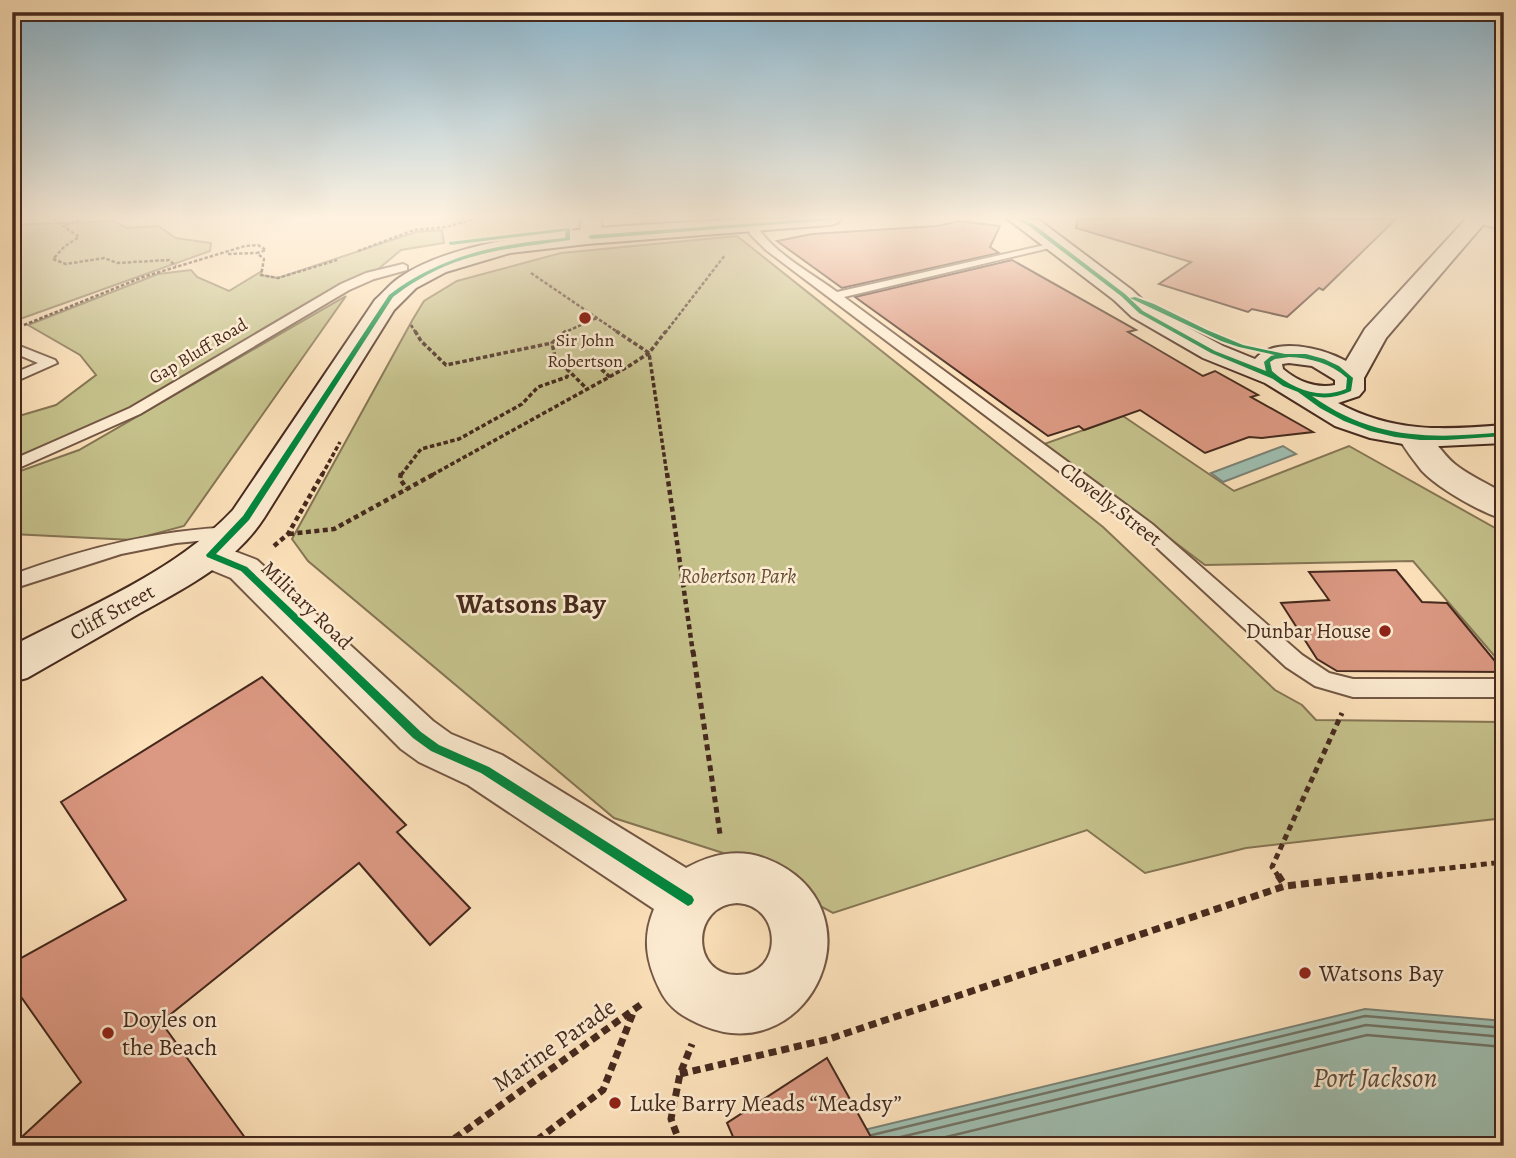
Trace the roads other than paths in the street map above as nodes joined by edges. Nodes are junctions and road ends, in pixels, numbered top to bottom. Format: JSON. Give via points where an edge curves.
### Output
{"nodes":[{"id":1,"x":409,"y":273,"type":"joint"},
{"id":2,"x":804,"y":273,"type":"edge"},
{"id":3,"x":931,"y":273,"type":"edge"},
{"id":4,"x":1093,"y":273,"type":"edge"},
{"id":5,"x":1430,"y":273,"type":"edge"},
{"id":6,"x":834,"y":296,"type":"junction"},
{"id":7,"x":1374,"y":335,"type":"junction"},
{"id":8,"x":12,"y":347,"type":"edge"},
{"id":9,"x":1291,"y":369,"type":"junction"},
{"id":10,"x":12,"y":379,"type":"edge"},
{"id":11,"x":1347,"y":386,"type":"junction"},
{"id":12,"x":1504,"y":434,"type":"edge"},
{"id":13,"x":1415,"y":439,"type":"junction"},
{"id":14,"x":12,"y":466,"type":"edge"},
{"id":15,"x":1504,"y":508,"type":"edge"},
{"id":16,"x":222,"y":544,"type":"junction"},
{"id":17,"x":12,"y":582,"type":"edge"},
{"id":18,"x":12,"y":666,"type":"edge"},
{"id":19,"x":1504,"y":688,"type":"edge"},
{"id":20,"x":688,"y":900,"type":"junction"}],
"edges":[{"from":1,"to":14,"type":"lane","name":"Gap Bluff Road","via":[[370,276],[345,287],[135,411]]},
{"from":1,"to":16,"type":"street","via":[[246,518]]},
{"from":2,"to":6,"type":"lane","name":"Clovelly Street"},
{"from":3,"to":6,"type":"lane"},
{"from":4,"to":9,"type":"street","via":[[1123,295],[1159,307],[1202,332],[1262,353]]},
{"from":5,"to":7,"type":"street"},
{"from":6,"to":19,"type":"lane","name":"Clovelly Street","via":[[1146,528],[1294,661],[1323,680],[1353,688]]},
{"from":7,"to":9,"type":"street"},
{"from":7,"to":11,"type":"street"},
{"from":8,"to":10,"type":"lane","via":[[50,363]]},
{"from":9,"to":11,"type":"street","via":[[1323,395]]},
{"from":9,"to":13,"type":"street","via":[[1327,411],[1358,427]]},
{"from":11,"to":13,"type":"street","via":[[1364,412]]},
{"from":12,"to":13,"type":"street"},
{"from":13,"to":15,"type":"street","via":[[1435,466]]},
{"from":16,"to":17,"type":"lane","via":[[198,533],[157,539],[81,556]]},
{"from":16,"to":18,"type":"street","name":"Cliff Street","via":[[179,575]]},
{"from":16,"to":20,"type":"street","name":"Military Road","via":[[417,735],[485,770]]},
{"from":20,"to":20,"type":"street","via":[[713,881],[742,876],[778,891],[798,918],[801,936],[799,954],[781,986],[751,1004],[735,1005],[704,997],[692,986],[676,959],[675,928]]}]}
